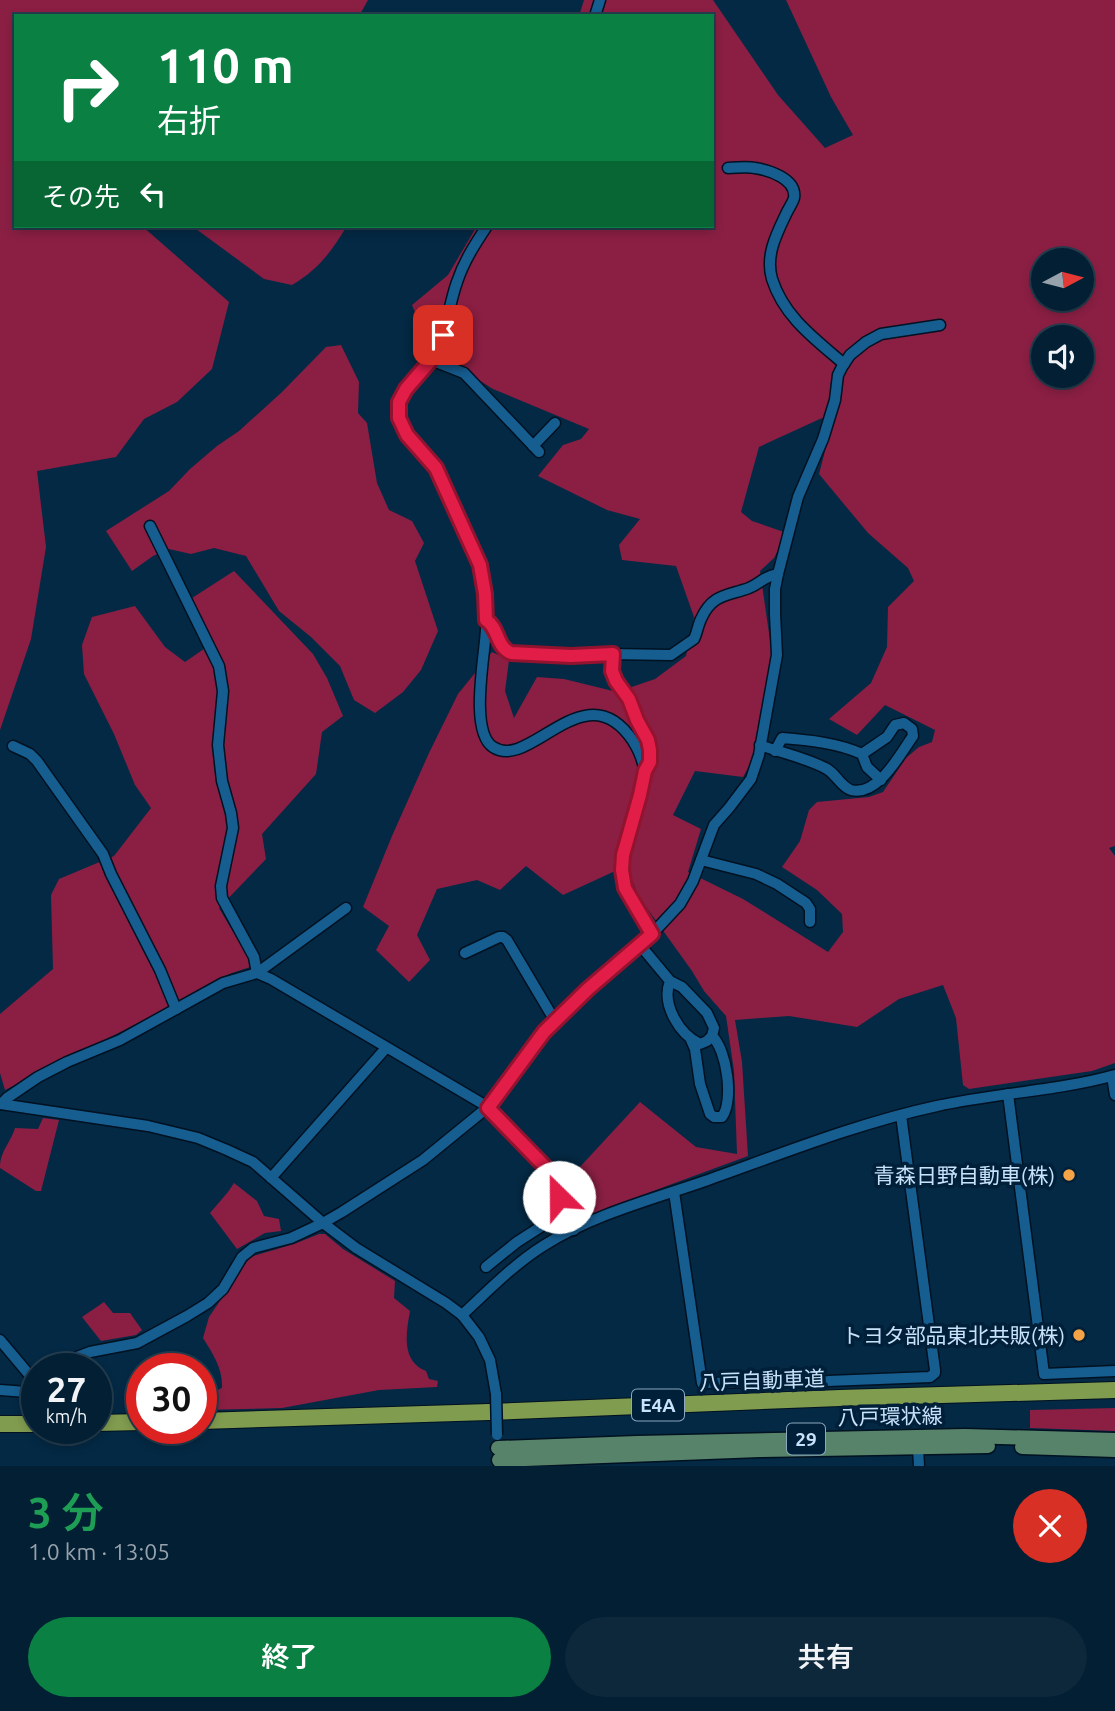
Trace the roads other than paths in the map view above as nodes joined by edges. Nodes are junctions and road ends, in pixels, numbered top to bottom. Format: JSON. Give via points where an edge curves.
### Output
{"nodes":[{"id":1,"x":728,"y":168,"type":"dead end"},
{"id":2,"x":486,"y":228,"type":"edge"},
{"id":3,"x":940,"y":325,"type":"dead end"},
{"id":4,"x":431,"y":360,"type":"junction"},
{"id":5,"x":844,"y":363,"type":"junction"},
{"id":6,"x":555,"y":423,"type":"dead end"},
{"id":7,"x":150,"y":526,"type":"dead end"},
{"id":8,"x":778,"y":574,"type":"junction"},
{"id":9,"x":486,"y":620,"type":"junction"},
{"id":10,"x":613,"y":654,"type":"junction"},
{"id":11,"x":760,"y":745,"type":"junction"},
{"id":12,"x":13,"y":746,"type":"dead end"},
{"id":13,"x":775,"y":751,"type":"junction"},
{"id":14,"x":862,"y":754,"type":"junction"},
{"id":15,"x":645,"y":771,"type":"junction"},
{"id":16,"x":881,"y":780,"type":"junction"},
{"id":17,"x":701,"y":860,"type":"junction"},
{"id":18,"x":346,"y":908,"type":"dead end"},
{"id":19,"x":810,"y":922,"type":"dead end"},
{"id":20,"x":652,"y":934,"type":"junction"},
{"id":21,"x":640,"y":944,"type":"junction"},
{"id":22,"x":465,"y":953,"type":"dead end"},
{"id":23,"x":257,"y":973,"type":"junction"},
{"id":24,"x":670,"y":981,"type":"junction"},
{"id":25,"x":176,"y":1009,"type":"junction"},
{"id":26,"x":555,"y":1021,"type":"junction"},
{"id":27,"x":712,"y":1036,"type":"junction"},
{"id":28,"x":691,"y":1040,"type":"junction"},
{"id":29,"x":386,"y":1048,"type":"junction"},
{"id":30,"x":1114,"y":1076,"type":"edge"},
{"id":31,"x":1008,"y":1094,"type":"junction"},
{"id":32,"x":1115,"y":1095,"type":"edge"},
{"id":33,"x":1,"y":1104,"type":"edge"},
{"id":34,"x":488,"y":1108,"type":"junction"},
{"id":35,"x":901,"y":1115,"type":"junction"},
{"id":36,"x":271,"y":1178,"type":"junction"},
{"id":37,"x":674,"y":1192,"type":"junction"},
{"id":38,"x":556,"y":1217,"type":"junction"},
{"id":39,"x":323,"y":1223,"type":"junction"},
{"id":40,"x":574,"y":1230,"type":"junction"},
{"id":41,"x":486,"y":1267,"type":"dead end"},
{"id":42,"x":462,"y":1315,"type":"junction"},
{"id":43,"x":0,"y":1340,"type":"edge"},
{"id":44,"x":87,"y":1353,"type":"edge"},
{"id":45,"x":21,"y":1366,"type":"edge"},
{"id":46,"x":1115,"y":1371,"type":"edge"},
{"id":47,"x":0,"y":1390,"type":"edge"},
{"id":48,"x":1115,"y":1390,"type":"edge"},
{"id":49,"x":21,"y":1392,"type":"edge"},
{"id":50,"x":217,"y":1420,"type":"edge"},
{"id":51,"x":21,"y":1423,"type":"edge"},
{"id":52,"x":0,"y":1424,"type":"edge"},
{"id":53,"x":1115,"y":1440,"type":"edge"},
{"id":54,"x":918,"y":1447,"type":"junction"},
{"id":55,"x":1115,"y":1450,"type":"edge"},
{"id":56,"x":498,"y":1452,"type":"edge"},
{"id":57,"x":919,"y":1466,"type":"edge"}],
"edges":[{"from":1,"to":5,"type":"street","via":[[768,172],[785,179],[792,188],[794,198],[772,246],[772,278],[791,316]]},
{"from":2,"to":4,"type":"street","via":[[462,270]]},
{"from":3,"to":5,"type":"street","via":[[881,334]]},
{"from":4,"to":6,"type":"street","via":[[464,373],[536,449]]},
{"from":4,"to":9,"type":"street","via":[[406,389],[399,402],[399,418],[407,435],[436,468],[480,565]]},
{"from":5,"to":8,"type":"street","via":[[823,439],[797,497]]},
{"from":7,"to":23,"type":"street","via":[[219,666],[223,691],[218,745],[233,828],[222,898],[254,957]]},
{"from":8,"to":10,"type":"street","via":[[717,598],[708,606],[694,639],[671,654]]},
{"from":8,"to":11,"type":"street","via":[[777,655]]},
{"from":9,"to":10,"type":"street","via":[[511,653]]},
{"from":9,"to":15,"type":"street","via":[[481,727],[493,747],[522,748],[563,723],[590,715],[606,717],[632,739]]},
{"from":10,"to":15,"type":"street","via":[[616,681],[648,740],[650,762]]},
{"from":11,"to":13,"type":"street"},
{"from":11,"to":17,"type":"street","via":[[751,779],[714,825]]},
{"from":12,"to":25,"type":"street","via":[[37,761],[103,854]]},
{"from":13,"to":14,"type":"street","via":[[782,738]]},
{"from":13,"to":16,"type":"street","via":[[823,767],[851,790]]},
{"from":14,"to":16,"type":"street","via":[[867,767]]},
{"from":14,"to":16,"type":"street","via":[[887,737],[895,725],[904,723],[912,729],[913,736]]},
{"from":15,"to":20,"type":"street","via":[[622,870],[625,888]]},
{"from":17,"to":19,"type":"street","via":[[777,884],[806,903]]},
{"from":17,"to":20,"type":"street","via":[[680,904]]},
{"from":18,"to":23,"type":"street"},
{"from":20,"to":21,"type":"street"},
{"from":21,"to":24,"type":"street"},
{"from":21,"to":26,"type":"street"},
{"from":22,"to":26,"type":"street","via":[[503,937]]},
{"from":23,"to":25,"type":"street","via":[[223,983]]},
{"from":23,"to":29,"type":"street"},
{"from":24,"to":27,"type":"street","via":[[682,986],[707,1013],[714,1028]]},
{"from":24,"to":28,"type":"street","via":[[666,991],[671,1012]]},
{"from":25,"to":33,"type":"street","via":[[38,1077]]},
{"from":26,"to":34,"type":"street"},
{"from":27,"to":28,"type":"street","via":[[700,1044]]},
{"from":27,"to":28,"type":"street","via":[[726,1066],[727,1110],[722,1117],[710,1114]]},
{"from":29,"to":34,"type":"street"},
{"from":29,"to":36,"type":"street"},
{"from":30,"to":31,"type":"street"},
{"from":30,"to":32,"type":"street"},
{"from":31,"to":35,"type":"street"},
{"from":31,"to":46,"type":"street","via":[[1044,1374]]},
{"from":33,"to":36,"type":"street","via":[[198,1138],[253,1162]]},
{"from":34,"to":38,"type":"street","via":[[556,1178],[561,1191]]},
{"from":34,"to":39,"type":"street","via":[[423,1160]]},
{"from":35,"to":37,"type":"street"},
{"from":35,"to":37,"type":"street","via":[[933,1376],[702,1383]]},
{"from":36,"to":39,"type":"street"},
{"from":37,"to":40,"type":"street"},
{"from":38,"to":40,"type":"street"},
{"from":38,"to":41,"type":"street"},
{"from":39,"to":42,"type":"street"},
{"from":39,"to":44,"type":"street","via":[[242,1256],[223,1289],[187,1316],[137,1343]]},
{"from":40,"to":42,"type":"street","via":[[509,1271]]},
{"from":42,"to":56,"type":"street","bridge":true,"via":[[490,1360]]},
{"from":43,"to":45,"type":"street"},
{"from":47,"to":49,"type":"street"},
{"from":48,"to":50,"type":"highway","name":"八戸自動車道","number":"E4A"},
{"from":51,"to":52,"type":"highway"},
{"from":53,"to":56,"type":"main road","name":"八戸環状線","number":"29","via":[[965,1436],[636,1443]]},
{"from":54,"to":55,"type":"main road","name":"八戸環状線","number":"29"},
{"from":54,"to":56,"type":"main road","name":"八戸環状線","number":"29"},
{"from":54,"to":57,"type":"street"}]}
